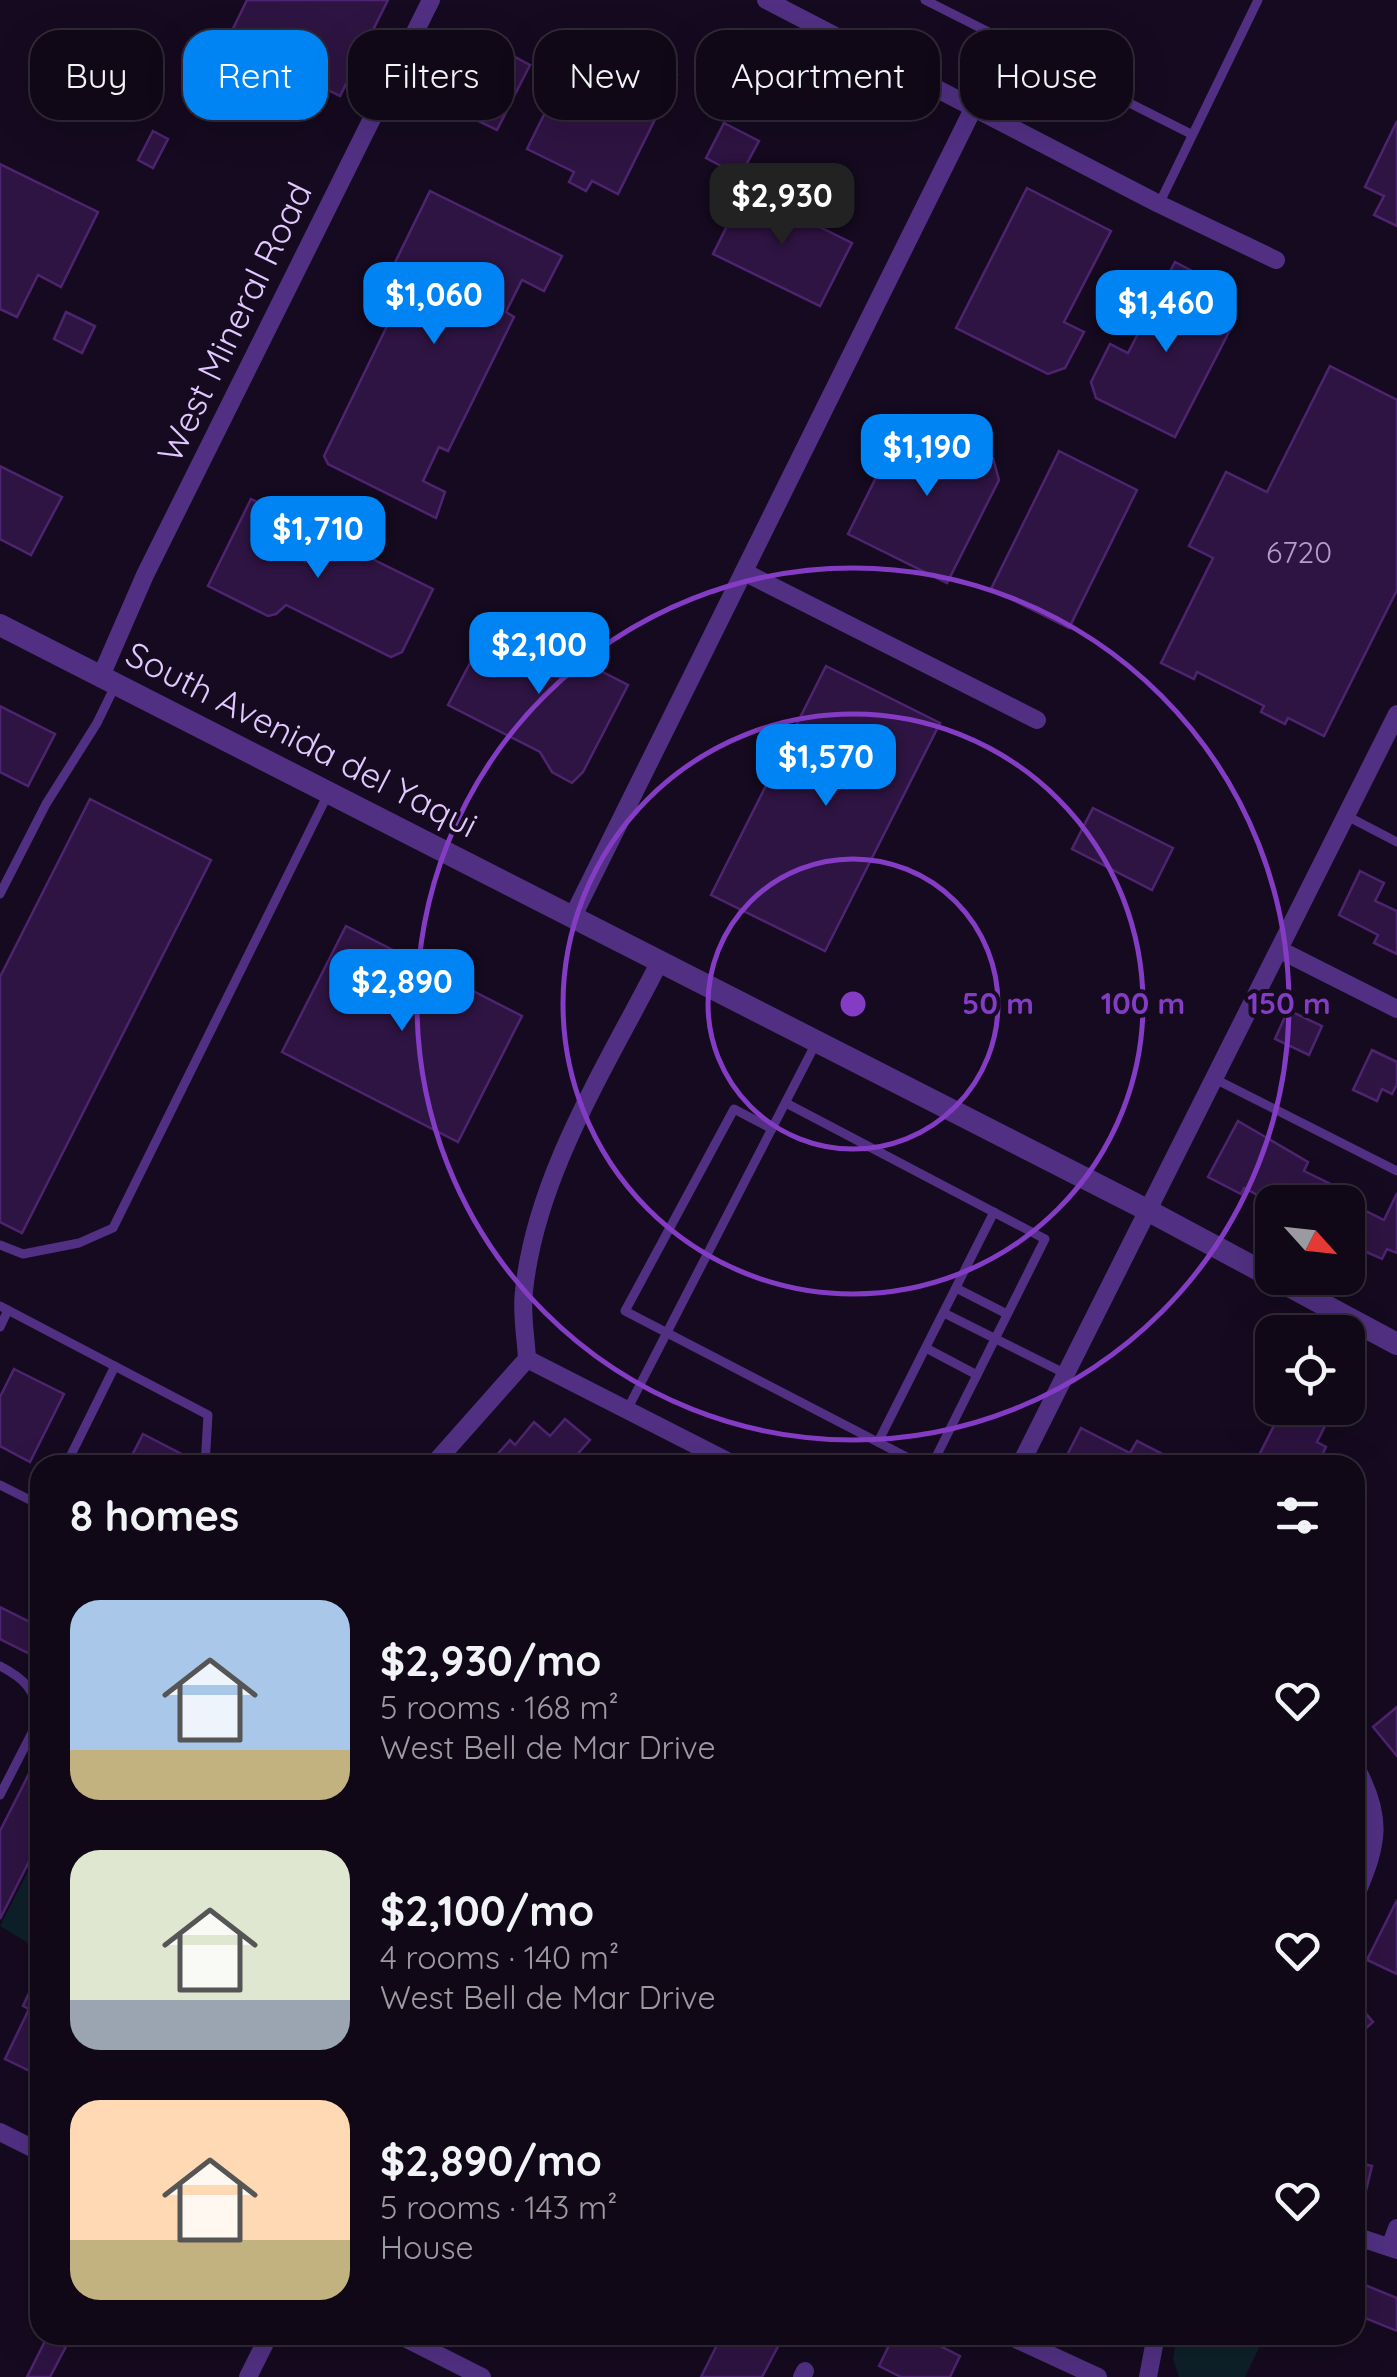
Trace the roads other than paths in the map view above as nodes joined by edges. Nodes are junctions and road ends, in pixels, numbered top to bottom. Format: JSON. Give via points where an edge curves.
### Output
{"nodes":[{"id":1,"x":431,"y":0,"type":"edge"},
{"id":2,"x":766,"y":0,"type":"edge"},
{"id":3,"x":925,"y":0,"type":"edge"},
{"id":4,"x":1258,"y":0,"type":"edge"},
{"id":5,"x":960,"y":100,"type":"edge"},
{"id":6,"x":968,"y":120,"type":"edge"},
{"id":7,"x":999,"y":120,"type":"edge"},
{"id":8,"x":1191,"y":134,"type":"junction"},
{"id":9,"x":1159,"y":204,"type":"junction"},
{"id":10,"x":1276,"y":260,"type":"dead end"},
{"id":11,"x":744,"y":572,"type":"junction"},
{"id":12,"x":0,"y":624,"type":"edge"},
{"id":13,"x":109,"y":680,"type":"junction"},
{"id":14,"x":1397,"y":714,"type":"edge"},
{"id":15,"x":1037,"y":720,"type":"dead end"},
{"id":16,"x":329,"y":792,"type":"junction"},
{"id":17,"x":1347,"y":816,"type":"junction"},
{"id":18,"x":1397,"y":842,"type":"edge"},
{"id":19,"x":0,"y":894,"type":"edge"},
{"id":20,"x":573,"y":916,"type":"junction"},
{"id":21,"x":1280,"y":950,"type":"junction"},
{"id":22,"x":660,"y":960,"type":"junction"},
{"id":23,"x":1397,"y":1009,"type":"edge"},
{"id":24,"x":818,"y":1041,"type":"junction"},
{"id":25,"x":1215,"y":1079,"type":"junction"},
{"id":26,"x":786,"y":1103,"type":"junction"},
{"id":27,"x":772,"y":1129,"type":"junction"},
{"id":28,"x":1397,"y":1170,"type":"edge"},
{"id":29,"x":1149,"y":1211,"type":"junction"},
{"id":30,"x":994,"y":1212,"type":"junction"},
{"id":31,"x":0,"y":1245,"type":"edge"},
{"id":32,"x":1255,"y":1267,"type":"edge"},
{"id":33,"x":956,"y":1288,"type":"junction"},
{"id":34,"x":1306,"y":1295,"type":"edge"},
{"id":35,"x":4,"y":1308,"type":"edge"},
{"id":36,"x":944,"y":1313,"type":"junction"},
{"id":37,"x":1007,"y":1314,"type":"junction"},
{"id":38,"x":0,"y":1326,"type":"edge"},
{"id":39,"x":666,"y":1334,"type":"junction"},
{"id":40,"x":995,"y":1338,"type":"junction"},
{"id":41,"x":1397,"y":1344,"type":"edge"},
{"id":42,"x":926,"y":1348,"type":"junction"},
{"id":43,"x":527,"y":1360,"type":"junction"},
{"id":44,"x":114,"y":1366,"type":"junction"},
{"id":45,"x":1066,"y":1374,"type":"junction"},
{"id":46,"x":977,"y":1375,"type":"junction"},
{"id":47,"x":626,"y":1410,"type":"junction"},
{"id":48,"x":878,"y":1442,"type":"junction"},
{"id":49,"x":71,"y":1455,"type":"edge"},
{"id":50,"x":205,"y":1455,"type":"edge"},
{"id":51,"x":442,"y":1455,"type":"edge"},
{"id":52,"x":715,"y":1455,"type":"edge"},
{"id":53,"x":903,"y":1455,"type":"edge"},
{"id":54,"x":937,"y":1455,"type":"edge"},
{"id":55,"x":1025,"y":1455,"type":"edge"},
{"id":56,"x":0,"y":1484,"type":"edge"},
{"id":57,"x":30,"y":1500,"type":"edge"},
{"id":58,"x":0,"y":1666,"type":"edge"},
{"id":59,"x":30,"y":1687,"type":"edge"},
{"id":60,"x":30,"y":1736,"type":"edge"},
{"id":61,"x":1365,"y":1784,"type":"edge"},
{"id":62,"x":0,"y":1794,"type":"edge"},
{"id":63,"x":1365,"y":1866,"type":"edge"},
{"id":64,"x":0,"y":2132,"type":"edge"},
{"id":65,"x":30,"y":2147,"type":"edge"},
{"id":66,"x":1397,"y":2228,"type":"edge"},
{"id":67,"x":1365,"y":2239,"type":"edge"},
{"id":68,"x":1394,"y":2249,"type":"edge"},
{"id":69,"x":264,"y":2345,"type":"edge"},
{"id":70,"x":419,"y":2345,"type":"edge"},
{"id":71,"x":1029,"y":2345,"type":"edge"},
{"id":72,"x":1154,"y":2345,"type":"edge"},
{"id":73,"x":248,"y":2377,"type":"edge"},
{"id":74,"x":482,"y":2377,"type":"edge"},
{"id":75,"x":1098,"y":2377,"type":"edge"},
{"id":76,"x":1148,"y":2377,"type":"edge"}],
"edges":[{"from":1,"to":13,"type":"street","name":"West Mineral Road","via":[[145,574]]},
{"from":2,"to":5,"type":"street"},
{"from":3,"to":8,"type":"lane"},
{"from":4,"to":8,"type":"lane"},
{"from":6,"to":11,"type":"street"},
{"from":7,"to":9,"type":"street"},
{"from":8,"to":9,"type":"lane"},
{"from":9,"to":10,"type":"street"},
{"from":11,"to":15,"type":"street"},
{"from":11,"to":20,"type":"street"},
{"from":12,"to":13,"type":"street","name":"South Avenida del Yaqui"},
{"from":13,"to":16,"type":"street","name":"South Avenida del Yaqui"},
{"from":13,"to":19,"type":"lane","via":[[96,723]]},
{"from":14,"to":17,"type":"street"},
{"from":16,"to":20,"type":"street","name":"South Avenida del Yaqui"},
{"from":16,"to":31,"type":"lane","via":[[114,1228],[22,1254]]},
{"from":17,"to":18,"type":"lane"},
{"from":17,"to":21,"type":"street"},
{"from":20,"to":22,"type":"street","name":"South Avenida del Yaqui"},
{"from":21,"to":23,"type":"street"},
{"from":21,"to":25,"type":"street"},
{"from":22,"to":24,"type":"street","name":"South Avenida del Yaqui"},
{"from":22,"to":43,"type":"street","via":[[549,1180],[523,1295]]},
{"from":24,"to":26,"type":"lane"},
{"from":24,"to":29,"type":"street","name":"South Avenida del Yaqui"},
{"from":25,"to":28,"type":"lane"},
{"from":25,"to":29,"type":"street"},
{"from":26,"to":27,"type":"lane"},
{"from":26,"to":30,"type":"lane"},
{"from":27,"to":39,"type":"lane"},
{"from":27,"to":39,"type":"lane","via":[[734,1109],[625,1311]]},
{"from":29,"to":32,"type":"street"},
{"from":29,"to":45,"type":"street"},
{"from":30,"to":33,"type":"lane"},
{"from":30,"to":37,"type":"lane","via":[[1045,1239]]},
{"from":33,"to":36,"type":"lane"},
{"from":33,"to":37,"type":"lane"},
{"from":34,"to":41,"type":"street"},
{"from":35,"to":38,"type":"lane"},
{"from":35,"to":44,"type":"lane"},
{"from":36,"to":40,"type":"lane"},
{"from":36,"to":42,"type":"lane"},
{"from":37,"to":40,"type":"lane"},
{"from":39,"to":47,"type":"lane"},
{"from":39,"to":48,"type":"lane"},
{"from":40,"to":45,"type":"lane"},
{"from":40,"to":46,"type":"lane"},
{"from":42,"to":46,"type":"lane"},
{"from":42,"to":48,"type":"lane"},
{"from":43,"to":47,"type":"street"},
{"from":43,"to":51,"type":"street"},
{"from":44,"to":49,"type":"lane"},
{"from":44,"to":50,"type":"lane","via":[[208,1415]]},
{"from":45,"to":55,"type":"street"},
{"from":46,"to":54,"type":"lane"},
{"from":47,"to":52,"type":"street"},
{"from":48,"to":53,"type":"lane"},
{"from":56,"to":57,"type":"lane"},
{"from":58,"to":59,"type":"lane"},
{"from":60,"to":62,"type":"lane"},
{"from":61,"to":63,"type":"street","via":[[1373,1798],[1375,1836]]},
{"from":64,"to":65,"type":"street"},
{"from":66,"to":68,"type":"street"},
{"from":67,"to":68,"type":"street"},
{"from":69,"to":73,"type":"street"},
{"from":70,"to":74,"type":"street"},
{"from":71,"to":75,"type":"street"},
{"from":72,"to":76,"type":"street"}]}
